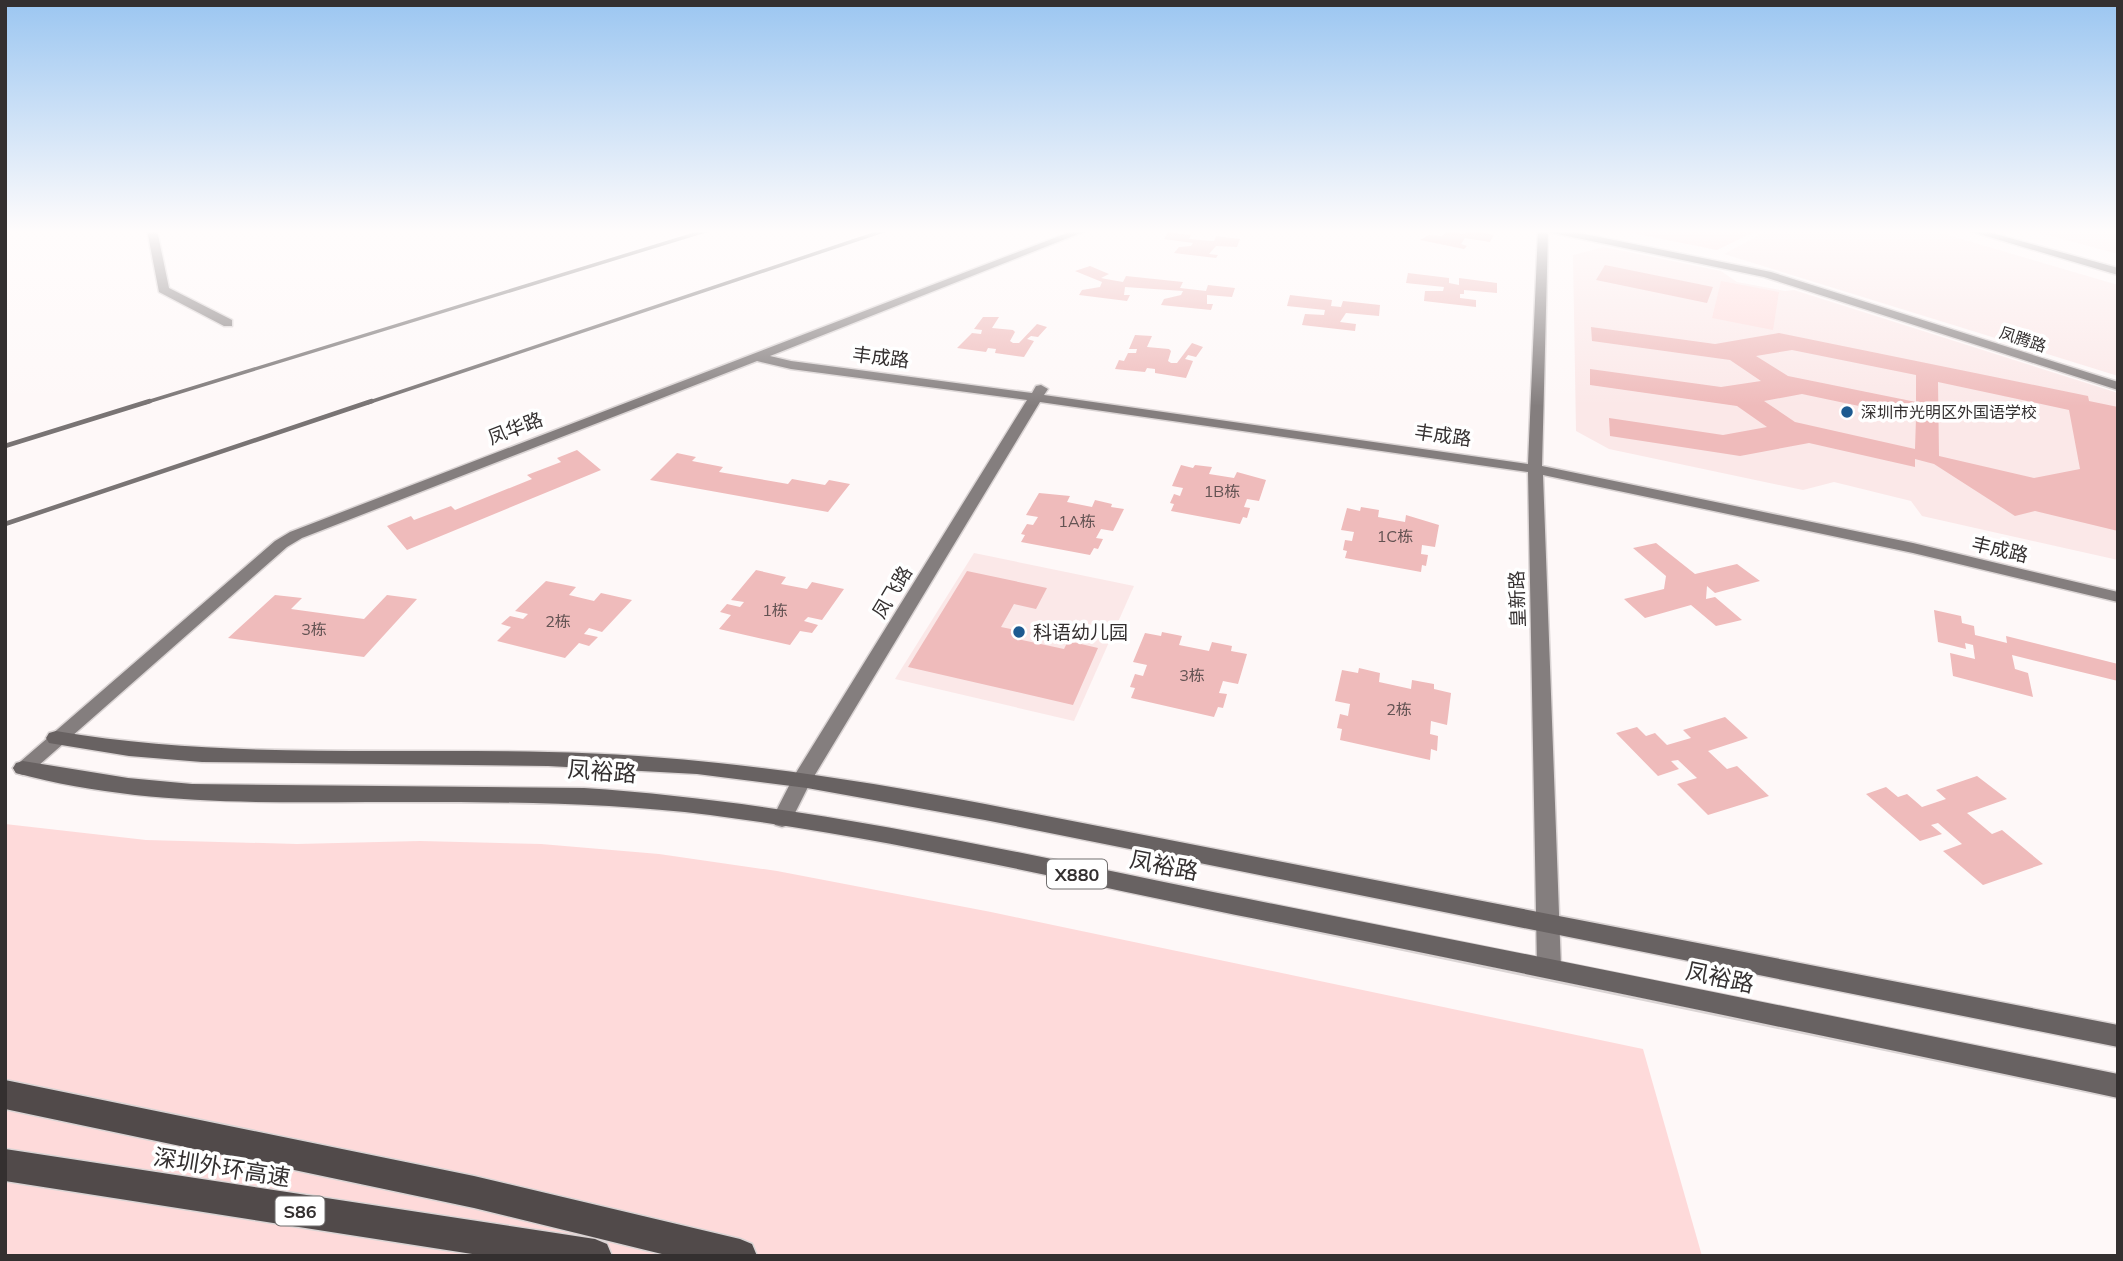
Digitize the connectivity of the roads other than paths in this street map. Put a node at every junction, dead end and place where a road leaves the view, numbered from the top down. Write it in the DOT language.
graph roads {
  1 [pos="163,289"];
  2 [pos="928,289"];
  3 [pos="1541,289"];
  4 [pos="1813,289"];
  5 [pos="228,323"];
  6 [pos="770,350"];
  7 [pos="754,356"];
  8 [pos="2118,386"];
  9 [pos="1039,393"];
  10 [pos="1535,463"];
  11 [pos="2118,585"];
  12 [pos="2118,597"];
  13 [pos="56,738"];
  14 [pos="23,768"];
  15 [pos="802,781"];
  16 [pos="782,818"];
  17 [pos="1548,923"];
  18 [pos="1549,968"];
  19 [pos="2118,1036"];
  20 [pos="2118,1086"];
  21 [pos="5,1094"];
  22 [pos="5,1165"];
  23 [pos="595,1256"];
  24 [pos="740,1256"];
  1 -- 5 [label="street"];
  2 -- 6 [label="street, 凤华路"];
  3 -- 10 [label="street, 皇新路"];
  4 -- 8 [label="street, 凤腾路"];
  6 -- 7 [label="street, 凤华路"];
  6 -- 9 [label="street, 丰成路"];
  7 -- 9 [label="street, 丰成路"];
  7 -- 13 [label="street, 凤华路"];
  9 -- 10 [label="street, 丰成路"];
  9 -- 15 [label="street, 凤飞路"];
  10 -- 11 [label="street, 丰成路"];
  10 -- 12 [label="street, 丰成路"];
  10 -- 17 [label="street, 皇新路"];
  13 -- 14 [label="street, 凤华路"];
  13 -- 15 [label="main road, 凤裕路 / X880"];
  14 -- 16 [label="main road, 凤裕路 / X880"];
  15 -- 16 [label="street, 凤飞路"];
  15 -- 17 [label="main road, 凤裕路 / X880"];
  16 -- 18 [label="main road, 凤裕路 / X880"];
  17 -- 18 [label="street, 皇新路"];
  17 -- 19 [label="main road, 凤裕路 / X880"];
  18 -- 20 [label="main road, 凤裕路 / X880"];
  21 -- 24 [label="highway"];
  22 -- 23 [label="highway, 深圳外环高速 / S86"];
}
